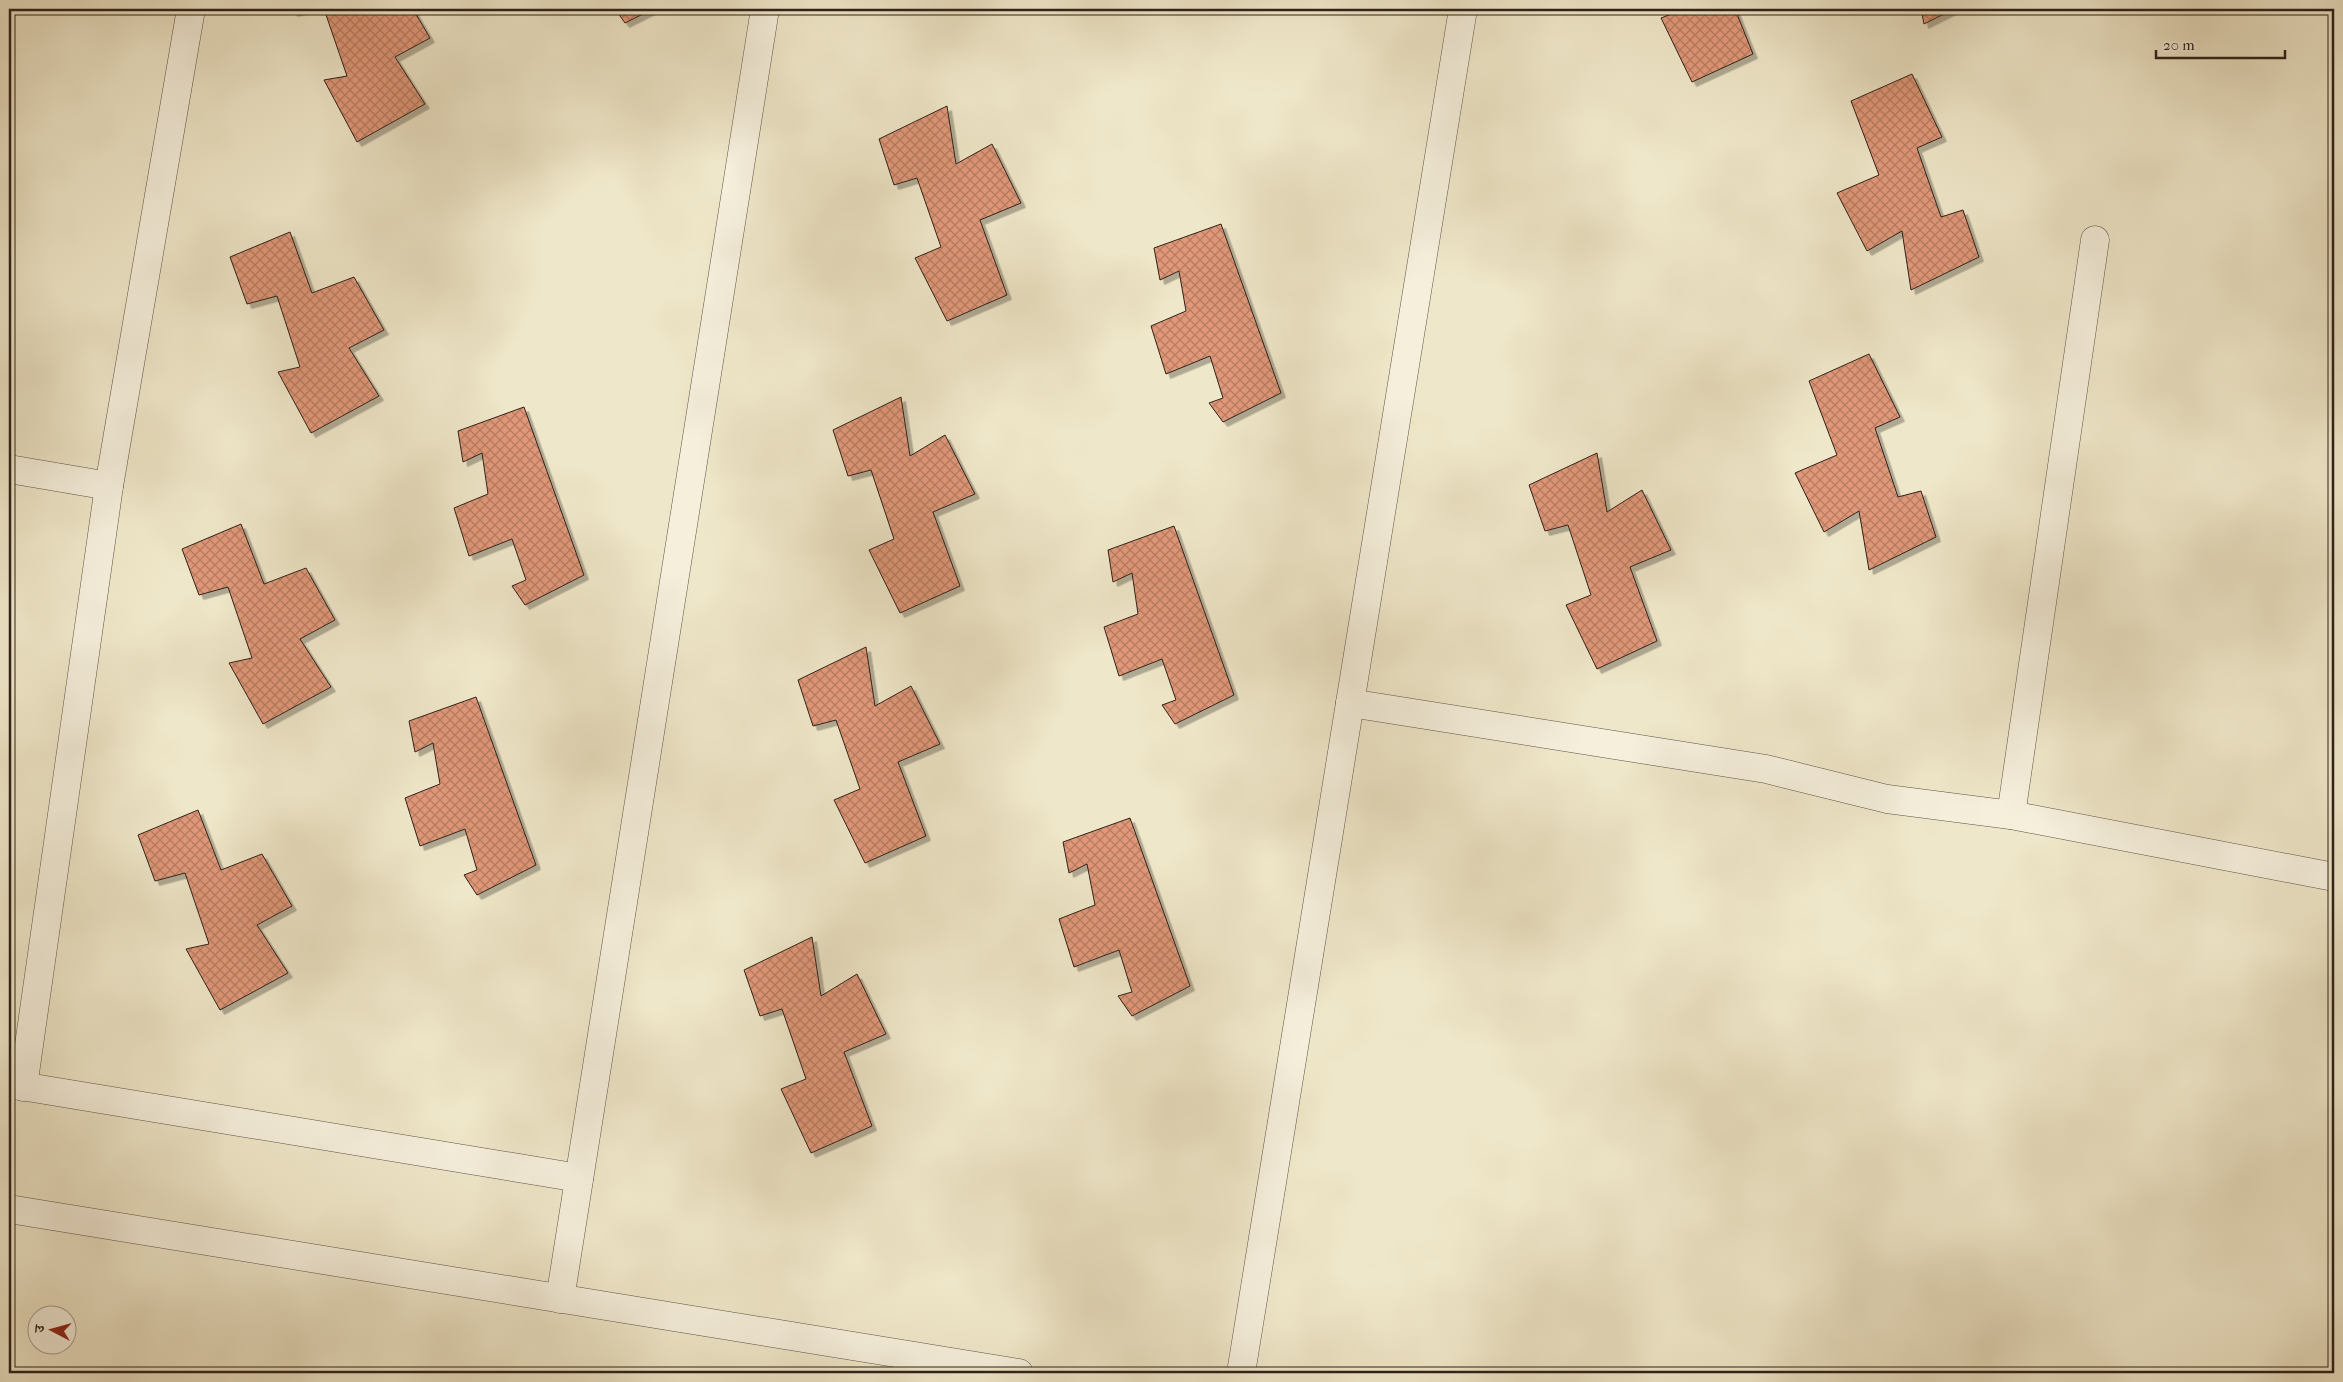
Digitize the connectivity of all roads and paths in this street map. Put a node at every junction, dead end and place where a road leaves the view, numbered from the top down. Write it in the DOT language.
graph roads {
  1 [pos="191,9"];
  2 [pos="765,9"];
  3 [pos="1463,9"];
  4 [pos="2095,240"];
  5 [pos="9,469"];
  6 [pos="109,486"];
  7 [pos="1350,703"];
  8 [pos="2011,815"];
  9 [pos="2334,877"];
  10 [pos="16,1086"];
  11 [pos="579,1178"];
  12 [pos="9,1209"];
  13 [pos="560,1299"];
  14 [pos="1019,1373"];
  15 [pos="1241,1373"];
  1 -- 6 [label="street"];
  2 -- 11 [label="street"];
  3 -- 7 [label="street"];
  4 -- 8 [label="street"];
  5 -- 6 [label="street"];
  6 -- 10 [label="street"];
  7 -- 8 [label="street"];
  7 -- 15 [label="street"];
  8 -- 9 [label="street"];
  10 -- 11 [label="street"];
  11 -- 13 [label="street"];
  12 -- 13 [label="street"];
  13 -- 14 [label="street"];
}
